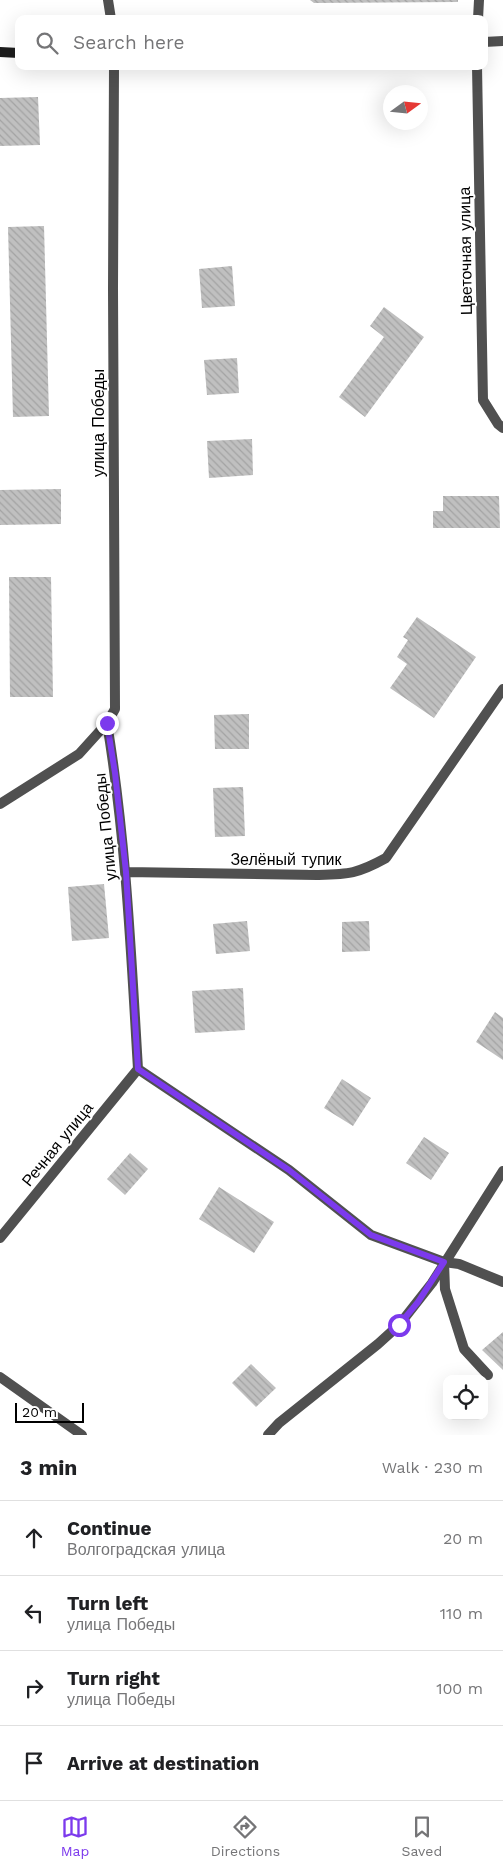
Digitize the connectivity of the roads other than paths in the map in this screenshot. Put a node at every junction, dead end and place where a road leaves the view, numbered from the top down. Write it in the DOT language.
graph roads {
  1 [pos="108,0"];
  2 [pos="480,0"];
  3 [pos="110,15"];
  4 [pos="478,15"];
  5 [pos="503,41"];
  6 [pos="488,42"];
  7 [pos="0,52"];
  8 [pos="15,53"];
  9 [pos="114,70"];
  10 [pos="477,70"];
  11 [pos="503,428"];
  12 [pos="503,689"];
  13 [pos="107,723"];
  14 [pos="0,804"];
  15 [pos="126,872"];
  16 [pos="138,1069"];
  17 [pos="503,1171"];
  18 [pos="0,1238"];
  19 [pos="444,1262"];
  20 [pos="503,1282"];
  21 [pos="488,1375"];
  22 [pos="0,1377"];
  23 [pos="82,1435"];
  24 [pos="268,1435"];
  1 -- 3 [label="street"];
  2 -- 4 [label="street"];
  5 -- 6 [label="street"];
  7 -- 8 [label="main road"];
  9 -- 13 [label="street, улица Победы"];
  10 -- 11 [label="street, Цветочная улица"];
  12 -- 15 [label="street, Зелёный тупик"];
  13 -- 14 [label="street"];
  13 -- 15 [label="street, улица Победы"];
  15 -- 16 [label="street, улица Победы"];
  16 -- 18 [label="street, Речная улица"];
  16 -- 19 [label="street"];
  17 -- 19 [label="street"];
  19 -- 20 [label="street"];
  19 -- 21 [label="street"];
  19 -- 24 [label="street"];
  22 -- 23 [label="street"];
}
